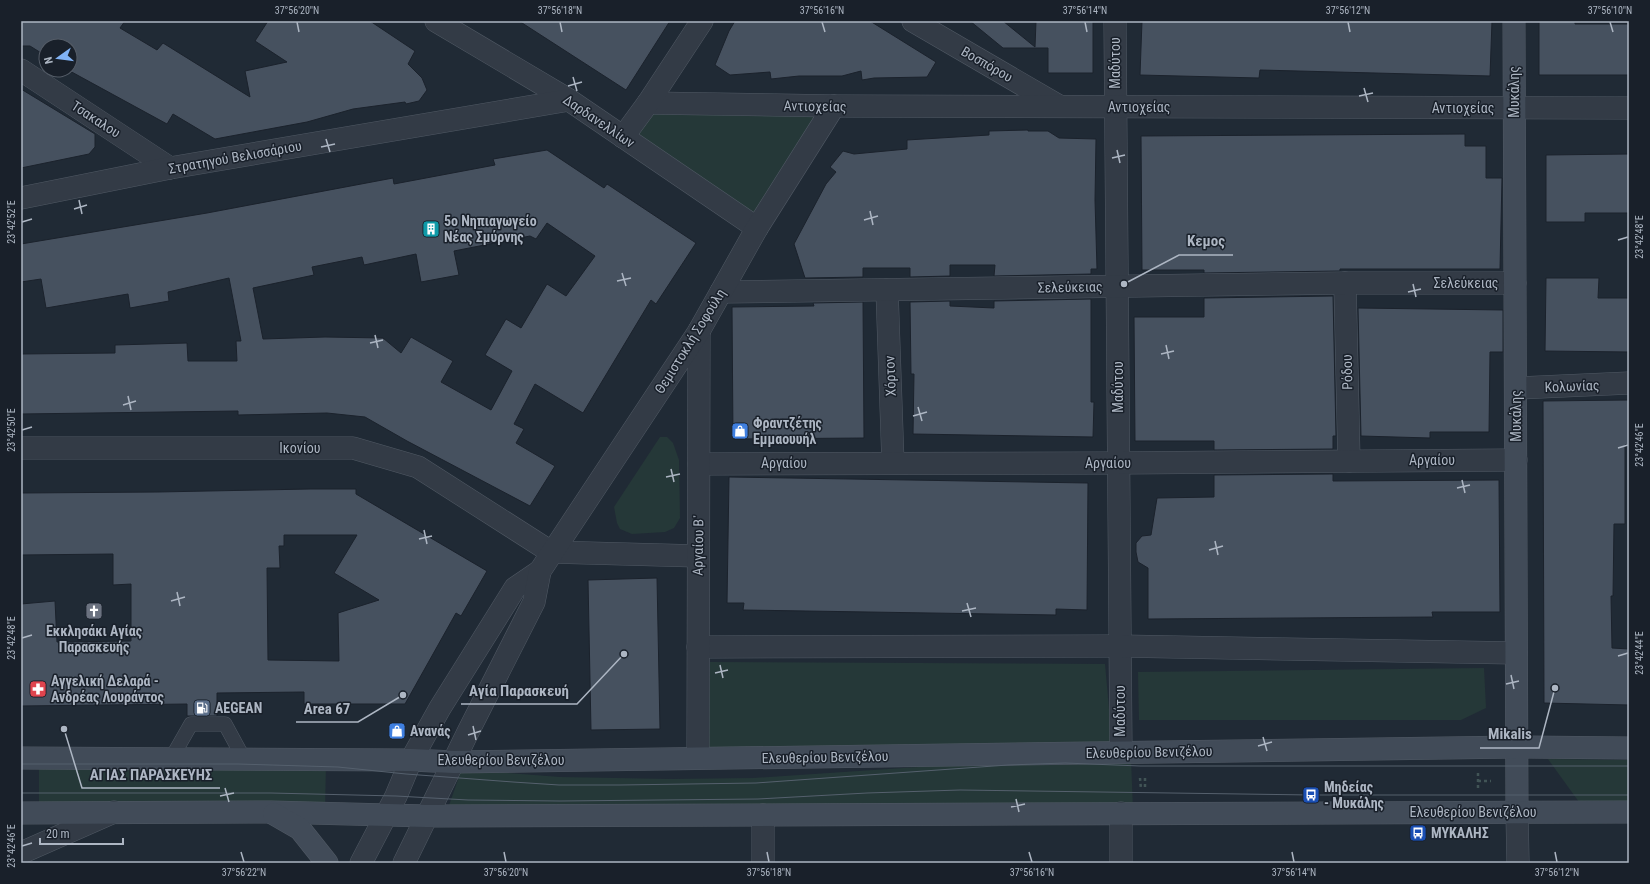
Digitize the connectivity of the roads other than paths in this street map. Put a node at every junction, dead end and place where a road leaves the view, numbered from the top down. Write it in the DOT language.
graph roads {
  1 [pos="436,21"];
  2 [pos="702,21"];
  3 [pos="913,21"];
  4 [pos="1115,21"];
  5 [pos="1514,21"];
  6 [pos="21,70"];
  7 [pos="569,100"];
  8 [pos="648,103"];
  9 [pos="834,106"];
  10 [pos="1060,107"];
  11 [pos="1116,107"];
  12 [pos="1515,108"];
  13 [pos="1629,108"];
  14 [pos="623,137"];
  15 [pos="170,168"];
  16 [pos="21,198"];
  17 [pos="757,228"];
  18 [pos="1346,283"];
  19 [pos="1515,283"];
  20 [pos="1117,287"];
  21 [pos="887,290"];
  22 [pos="721,292"];
  23 [pos="699,331"];
  24 [pos="1629,383"];
  25 [pos="1516,388"];
  26 [pos="21,448"];
  27 [pos="1516,460"];
  28 [pos="1349,461"];
  29 [pos="893,463"];
  30 [pos="1119,463"];
  31 [pos="699,464"];
  32 [pos="551,552"];
  33 [pos="698,556"];
  34 [pos="540,571"];
  35 [pos="1120,646"];
  36 [pos="698,647"];
  37 [pos="1516,653"];
  38 [pos="1516,746"];
  39 [pos="1629,748"];
  40 [pos="1130,752"];
  41 [pos="21,758"];
  42 [pos="698,758"];
  43 [pos="172,759"];
  44 [pos="244,759"];
  45 [pos="411,760"];
  46 [pos="454,762"];
  47 [pos="114,812"];
  48 [pos="271,812"];
  49 [pos="1517,812"];
  50 [pos="1629,812"];
  51 [pos="21,813"];
  52 [pos="1131,813"];
  53 [pos="763,815"];
  54 [pos="386,816"];
  55 [pos="427,816"];
  56 [pos="21,853"];
  57 [pos="327,863"];
  58 [pos="361,863"];
  59 [pos="404,863"];
  60 [pos="763,863"];
  61 [pos="1121,863"];
  62 [pos="1518,863"];
  1 -- 7 [label="street, Δαρδανελλίων"];
  2 -- 8 [label="street"];
  3 -- 10 [label="street, Βοσπόρου"];
  4 -- 11 [label="street, Μαδύτου"];
  5 -- 12 [label="main road, Μυκάλης"];
  6 -- 15 [label="street, Τσακαλου"];
  7 -- 14 [label="street, Δαρδανελλίων"];
  7 -- 15 [label="street, Στρατηγού Βελισσάριου"];
  8 -- 9 [label="street, Αντιοχείας"];
  8 -- 14 [label="street"];
  9 -- 10 [label="street, Αντιοχείας"];
  9 -- 17 [label="street, Θεμιστοκλή Σοφούλη"];
  10 -- 11 [label="street, Αντιοχείας"];
  11 -- 12 [label="street, Αντιοχείας"];
  11 -- 20 [label="street, Μαδύτου"];
  12 -- 13 [label="street, Αντιοχείας"];
  12 -- 19 [label="main road, Μυκάλης"];
  14 -- 17 [label="street, Δαρδανελλίων"];
  15 -- 16 [label="street, Στρατηγού Βελισσάριου"];
  17 -- 22 [label="street, Θεμιστοκλή Σοφούλη"];
  18 -- 19 [label="street, Σελεύκειας"];
  18 -- 20 [label="street, Σελεύκειας"];
  18 -- 28 [label="street, Ρόδου"];
  19 -- 25 [label="main road, Μυκάλης"];
  20 -- 21 [label="street, Σελεύκειας"];
  20 -- 30 [label="street, Μαδύτου"];
  21 -- 22 [label="street, Σελεύκειας"];
  21 -- 29 [label="street, Χόρτον"];
  22 -- 23 [label="street, Θεμιστοκλή Σοφούλη"];
  23 -- 31 [label="street, Αργαίου Β᾽"];
  23 -- 32 [label="street, Θεμιστοκλή Σοφούλη"];
  24 -- 25 [label="street, Κολωνίας"];
  25 -- 27 [label="main road, Μυκάλης"];
  26 -- 32 [label="street, Ικονίου"];
  27 -- 28 [label="street, Αργαίου"];
  27 -- 37 [label="main road, Μυκάλης"];
  28 -- 30 [label="street, Αργαίου"];
  29 -- 30 [label="street, Αργαίου"];
  29 -- 31 [label="street, Αργαίου"];
  30 -- 35 [label="street, Μαδύτου"];
  31 -- 33 [label="street, Αργαίου Β᾽"];
  32 -- 33 [label="street"];
  32 -- 34 [label="street, Θεμιστοκλή Σοφούλη"];
  33 -- 36 [label="street, Αργαίου Β᾽"];
  34 -- 45 [label="street, Θεμιστοκλή Σοφούλη"];
  34 -- 46 [label="street, Θεμιστοκλή Σοφούλη"];
  35 -- 36 [label="street"];
  35 -- 37 [label="street"];
  35 -- 40 [label="street, Μαδύτου"];
  36 -- 42 [label="street, Αργαίου Β᾽"];
  37 -- 38 [label="main road, Μυκάλης"];
  38 -- 39 [label="main road, Ελευθερίου Βενιζέλου"];
  38 -- 40 [label="main road, Ελευθερίου Βενιζέλου"];
  38 -- 49 [label="main road, Μυκάλης"];
  40 -- 42 [label="main road, Ελευθερίου Βενιζέλου"];
  41 -- 43 [label="main road, Ελευθερίου Βενιζέλου"];
  42 -- 46 [label="main road, Ελευθερίου Βενιζέλου"];
  43 -- 44 [label="main road, Ελευθερίου Βενιζέλου"];
  43 -- 44 [label="lane"];
  44 -- 45 [label="main road, Ελευθερίου Βενιζέλου"];
  45 -- 46 [label="main road, Ελευθερίου Βενιζέλου"];
  45 -- 54 [label="street, Θεμιστοκλή Σοφούλη"];
  46 -- 55 [label="street, Θεμιστοκλή Σοφούλη"];
  47 -- 48 [label="main road, Ελευθερίου Βενιζέλου"];
  47 -- 51 [label="main road, Ελευθερίου Βενιζέλου"];
  47 -- 56 [label="street"];
  48 -- 54 [label="main road, Ελευθερίου Βενιζέλου"];
  48 -- 57 [label="main road"];
  49 -- 50 [label="main road, Ελευθερίου Βενιζέλου"];
  49 -- 52 [label="main road, Ελευθερίου Βενιζέλου"];
  49 -- 62 [label="street"];
  52 -- 53 [label="main road, Ελευθερίου Βενιζέλου"];
  52 -- 61 [label="street"];
  53 -- 55 [label="main road, Ελευθερίου Βενιζέλου"];
  53 -- 60 [label="street"];
  54 -- 55 [label="main road, Ελευθερίου Βενιζέλου"];
  54 -- 58 [label="street, Θεμιστοκλή Σοφούλη"];
  55 -- 59 [label="street, Θεμιστοκλή Σοφούλη"];
}
